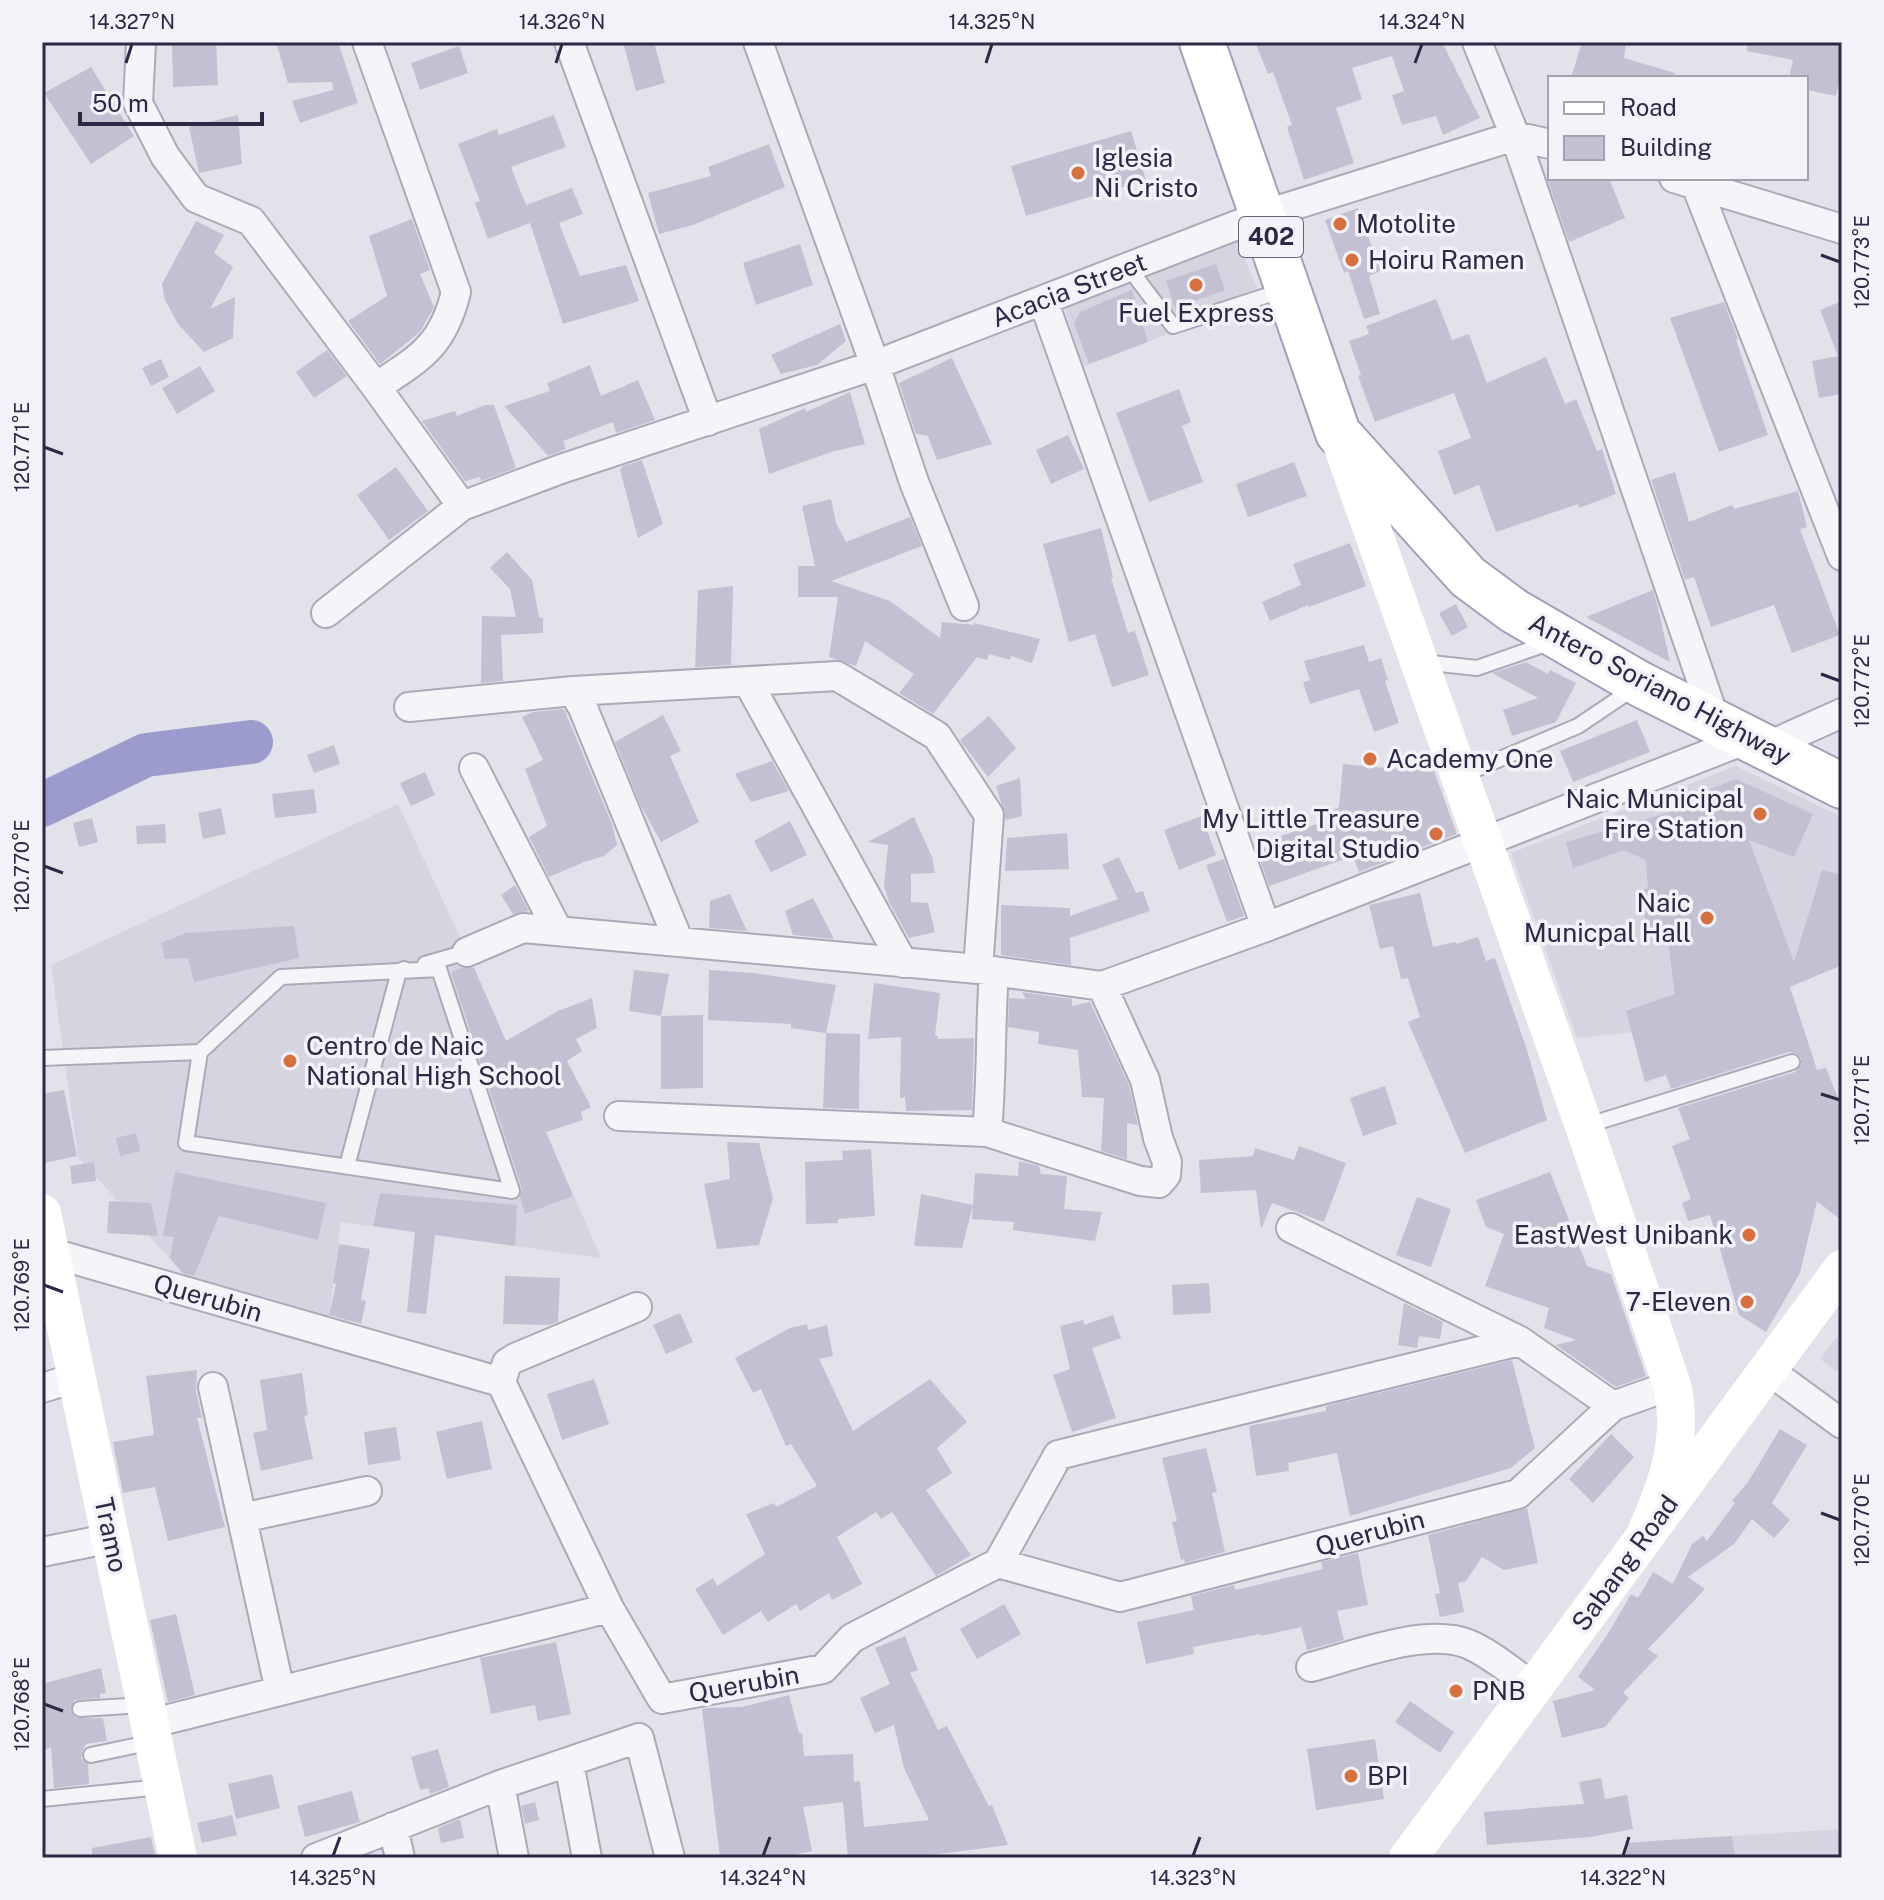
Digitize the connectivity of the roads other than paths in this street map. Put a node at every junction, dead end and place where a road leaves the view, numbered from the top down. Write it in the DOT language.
graph roads {
  1 [pos="141,42"];
  2 [pos="367,42"];
  3 [pos="569,42"];
  4 [pos="758,42"];
  5 [pos="1202,42"];
  6 [pos="1477,42"];
  7 [pos="1515,136"];
  8 [pos="1548,144"];
  9 [pos="1685,182"];
  10 [pos="1263,215"];
  11 [pos="1842,229"];
  12 [pos="1132,265"];
  13 [pos="1288,289"];
  14 [pos="1043,300"];
  15 [pos="875,365"];
  16 [pos="376,387"];
  17 [pos="708,421"];
  18 [pos="1338,433"];
  19 [pos="462,506"];
  20 [pos="1842,556"];
  21 [pos="964,606"];
  22 [pos="326,613"];
  23 [pos="1560,639"];
  24 [pos="1418,661"];
  25 [pos="748,682"];
  26 [pos="1640,684"];
  27 [pos="573,691"];
  28 [pos="409,707"];
  29 [pos="1842,713"];
  30 [pos="1744,735"];
  31 [pos="474,768"];
  32 [pos="1459,777"];
  33 [pos="1842,786"];
  34 [pos="1483,843"];
  35 [pos="1266,927"];
  36 [pos="558,931"];
  37 [pos="679,942"];
  38 [pos="467,952"];
  39 [pos="903,963"];
  40 [pos="986,970"];
  41 [pos="399,971"];
  42 [pos="1102,986"];
  43 [pos="200,1052"];
  44 [pos="42,1058"];
  45 [pos="1792,1062"];
  46 [pos="619,1116"];
  47 [pos="1584,1126"];
  48 [pos="987,1132"];
  49 [pos="347,1166"];
  50 [pos="1291,1228"];
  51 [pos="46,1232"];
  52 [pos="1842,1269"];
  53 [pos="637,1307"];
  54 [pos="1520,1341"];
  55 [pos="1767,1369"];
  56 [pos="78,1377"];
  57 [pos="501,1382"];
  58 [pos="1672,1385"];
  59 [pos="213,1387"];
  60 [pos="42,1388"];
  61 [pos="1613,1406"];
  62 [pos="1842,1424"];
  63 [pos="367,1491"];
  64 [pos="242,1518"];
  65 [pos="1647,1530"];
  66 [pos="112,1538"];
  67 [pos="42,1552"];
  68 [pos="998,1563"];
  69 [pos="609,1608"];
  70 [pos="1311,1667"];
  71 [pos="1535,1688"];
  72 [pos="280,1691"];
  73 [pos="662,1699"];
  74 [pos="80,1709"];
  75 [pos="149,1724"];
  76 [pos="639,1738"];
  77 [pos="91,1755"];
  78 [pos="569,1763"];
  79 [pos="500,1785"];
  80 [pos="163,1787"];
  81 [pos="42,1799"];
  82 [pos="393,1827"];
  83 [pos="178,1858"];
  84 [pos="316,1858"];
  85 [pos="400,1858"];
  86 [pos="514,1858"];
  87 [pos="587,1858"];
  88 [pos="670,1858"];
  89 [pos="1408,1858"];
  1 -- 16 [label="street"];
  2 -- 16 [label="street"];
  3 -- 17 [label="street"];
  4 -- 15 [label="street"];
  5 -- 10 [label="main road, Antero Soriano Highway / 402"];
  6 -- 7 [label="street"];
  7 -- 8 [label="street"];
  7 -- 10 [label="street, Acacia Street"];
  7 -- 30 [label="street"];
  9 -- 11 [label="street"];
  9 -- 20 [label="street"];
  10 -- 12 [label="street, Acacia Street"];
  10 -- 13 [label="main road, Antero Soriano Highway / 402"];
  12 -- 13 [label="lane"];
  12 -- 14 [label="street, Acacia Street"];
  13 -- 18 [label="main road, Antero Soriano Highway / 402"];
  14 -- 15 [label="street, Acacia Street"];
  14 -- 35 [label="street"];
  15 -- 17 [label="street, Acacia Street"];
  15 -- 21 [label="street"];
  16 -- 19 [label="street"];
  17 -- 19 [label="street, Acacia Street"];
  18 -- 23 [label="main road, Antero Soriano Highway"];
  18 -- 24 [label="main road, 402"];
  19 -- 22 [label="street, Acacia Street"];
  23 -- 24 [label="lane"];
  23 -- 26 [label="main road, Antero Soriano Highway"];
  24 -- 32 [label="main road, 402"];
  25 -- 27 [label="street"];
  25 -- 39 [label="street"];
  25 -- 40 [label="street"];
  26 -- 30 [label="main road, Antero Soriano Highway"];
  26 -- 32 [label="lane"];
  27 -- 28 [label="street"];
  27 -- 37 [label="street"];
  29 -- 30 [label="street"];
  30 -- 33 [label="main road, Antero Soriano Highway"];
  30 -- 34 [label="street"];
  31 -- 36 [label="street"];
  32 -- 34 [label="main road, 402"];
  34 -- 35 [label="street"];
  34 -- 47 [label="main road, 402"];
  35 -- 42 [label="street"];
  36 -- 37 [label="street"];
  36 -- 38 [label="street"];
  37 -- 39 [label="street"];
  38 -- 41 [label="lane"];
  39 -- 40 [label="street"];
  40 -- 42 [label="street"];
  40 -- 48 [label="street"];
  41 -- 43 [label="lane"];
  41 -- 49 [label="lane"];
  41 -- 49 [label="lane"];
  42 -- 48 [label="street"];
  43 -- 44 [label="lane"];
  43 -- 49 [label="lane"];
  45 -- 47 [label="lane"];
  46 -- 48 [label="street"];
  47 -- 58 [label="main road, 402"];
  50 -- 54 [label="street"];
  51 -- 56 [label="main road, Tramo"];
  51 -- 57 [label="street, Querubin"];
  52 -- 55 [label="main road, Sabang Road"];
  53 -- 57 [label="street"];
  54 -- 61 [label="street"];
  54 -- 68 [label="street"];
  55 -- 62 [label="street"];
  55 -- 65 [label="main road, Sabang Road"];
  56 -- 60 [label="street"];
  56 -- 66 [label="main road, Tramo"];
  57 -- 69 [label="street, Querubin"];
  58 -- 61 [label="street"];
  58 -- 65 [label="main road, 402"];
  59 -- 64 [label="street"];
  61 -- 68 [label="street, Querubin"];
  63 -- 64 [label="street"];
  64 -- 72 [label="street"];
  65 -- 71 [label="main road, Sabang Road / 402"];
  66 -- 67 [label="street"];
  66 -- 75 [label="main road, Tramo"];
  68 -- 73 [label="street, Querubin"];
  69 -- 72 [label="street"];
  69 -- 73 [label="street, Querubin"];
  70 -- 71 [label="street"];
  71 -- 89 [label="main road, Sabang Road / 402"];
  72 -- 75 [label="street"];
  73 -- 76 [label="street"];
  74 -- 75 [label="lane"];
  75 -- 77 [label="lane"];
  75 -- 80 [label="main road, Tramo"];
  76 -- 78 [label="street"];
  76 -- 88 [label="street"];
  78 -- 79 [label="street"];
  78 -- 87 [label="street"];
  79 -- 82 [label="street"];
  79 -- 86 [label="street"];
  80 -- 81 [label="lane"];
  80 -- 83 [label="main road, Tramo"];
  82 -- 84 [label="street"];
  82 -- 85 [label="street"];
}
